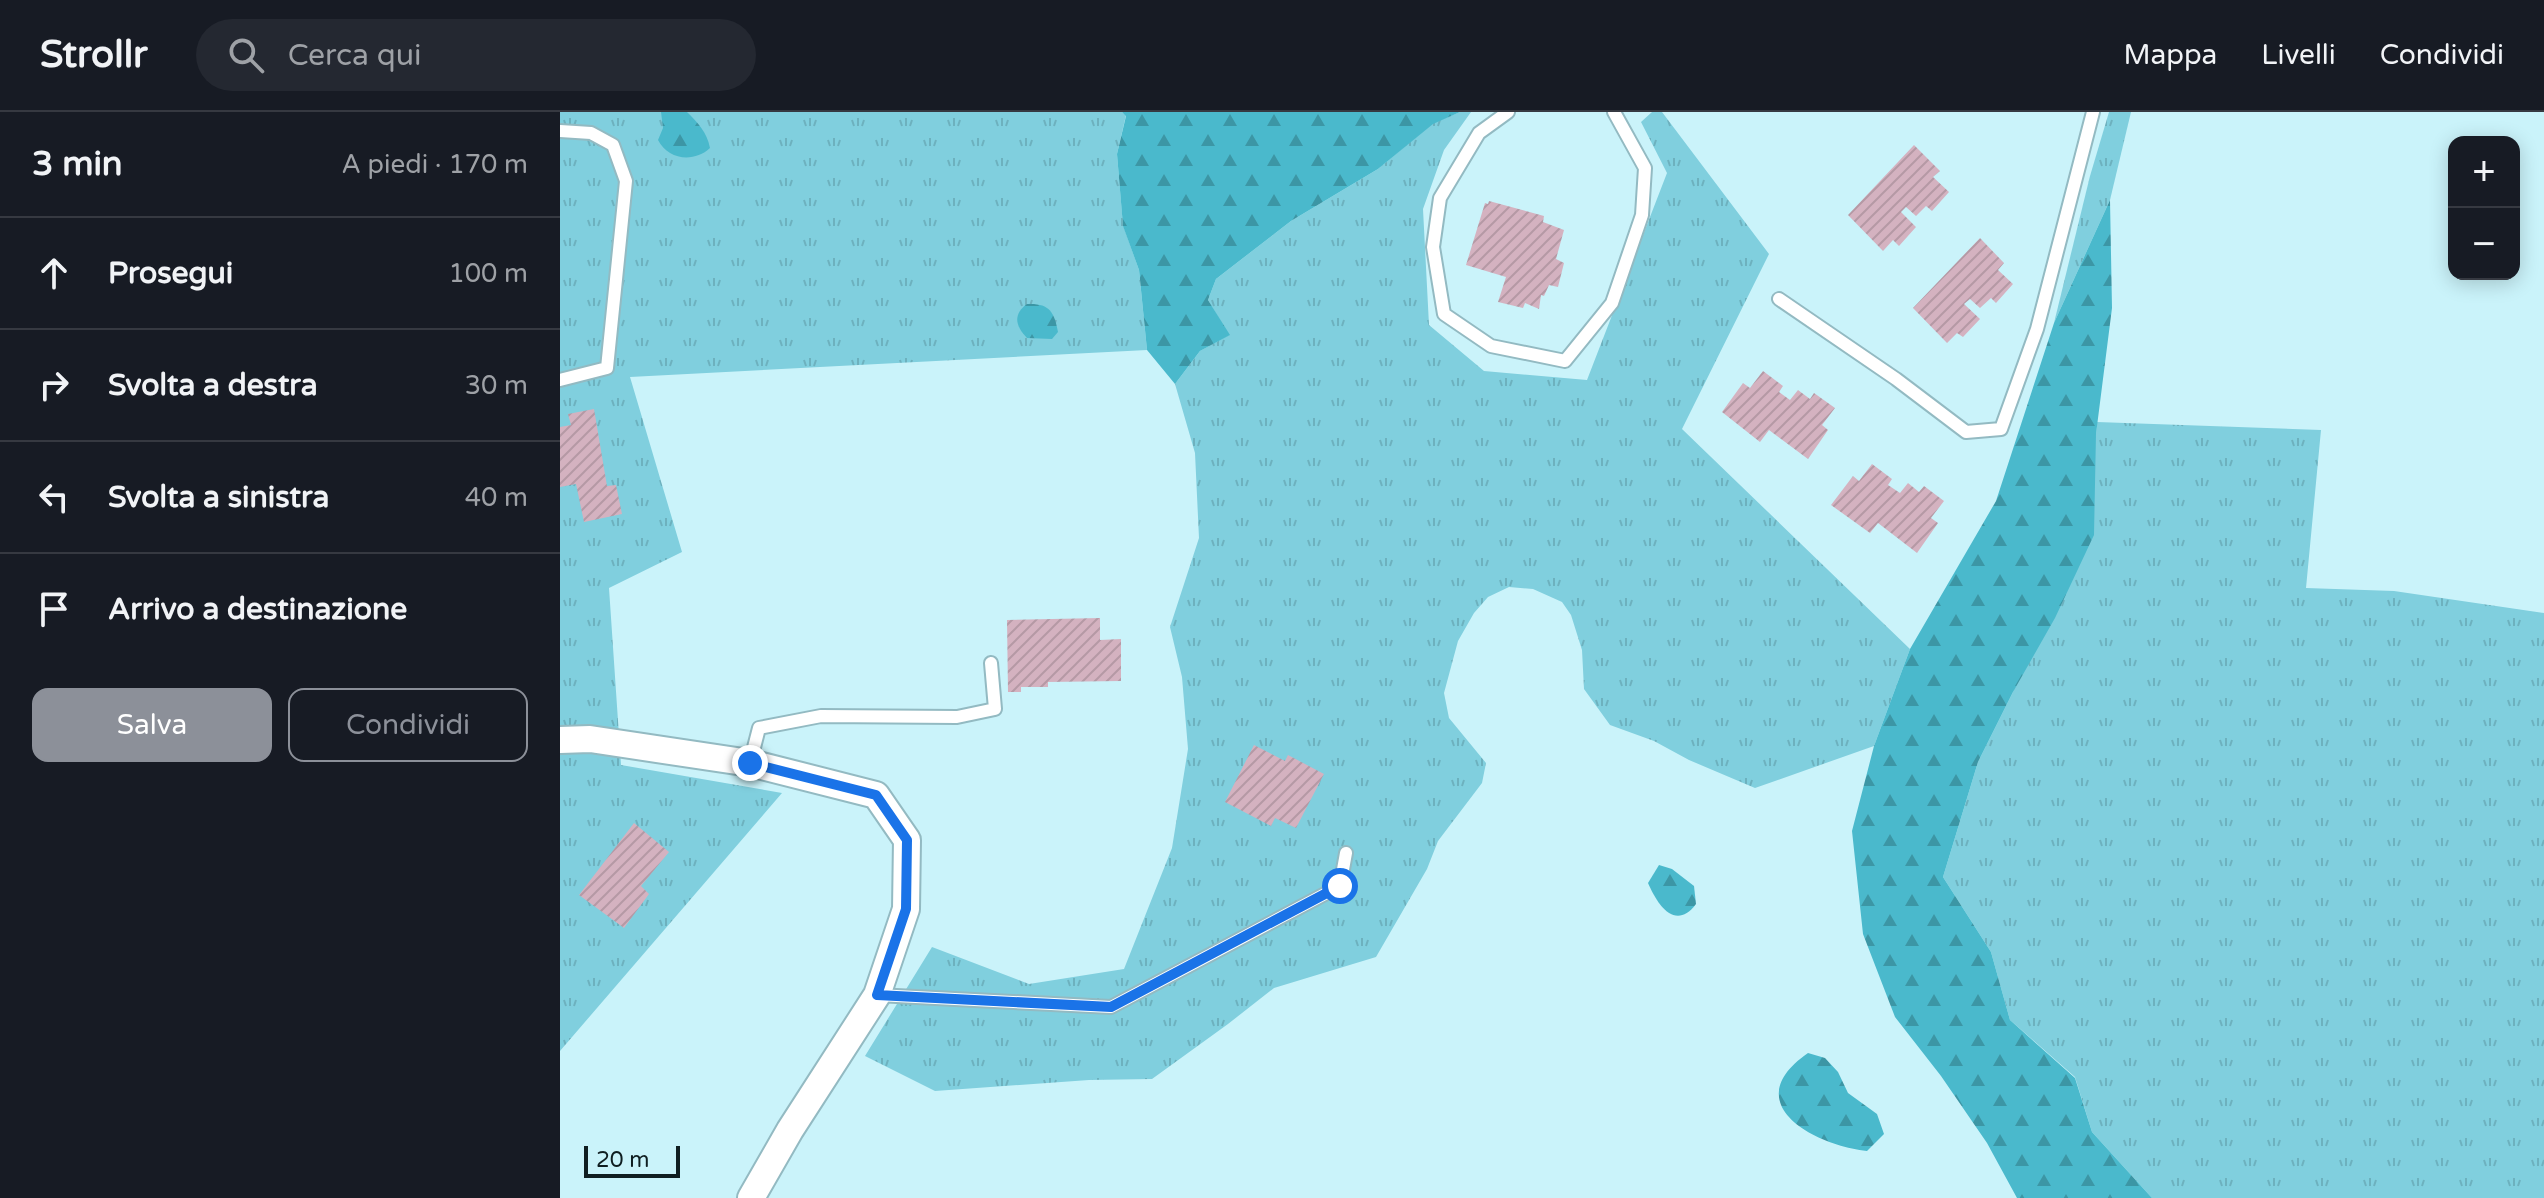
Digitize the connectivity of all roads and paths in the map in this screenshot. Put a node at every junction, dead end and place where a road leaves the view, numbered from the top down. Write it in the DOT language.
graph roads {
  1 [pos="1508,112"];
  2 [pos="1614,112"];
  3 [pos="2093,112"];
  4 [pos="560,131"];
  5 [pos="1779,299"];
  6 [pos="560,380"];
  7 [pos="991,663"];
  8 [pos="560,740"];
  9 [pos="750,763"];
  10 [pos="1346,853"];
  11 [pos="877,995"];
  12 [pos="751,1198"];
  1 -- 2 [label="lane"];
  3 -- 5 [label="lane"];
  4 -- 6 [label="lane"];
  7 -- 9 [label="lane"];
  8 -- 9 [label="street"];
  9 -- 11 [label="street"];
  10 -- 11 [label="lane"];
  11 -- 12 [label="street"];
}
